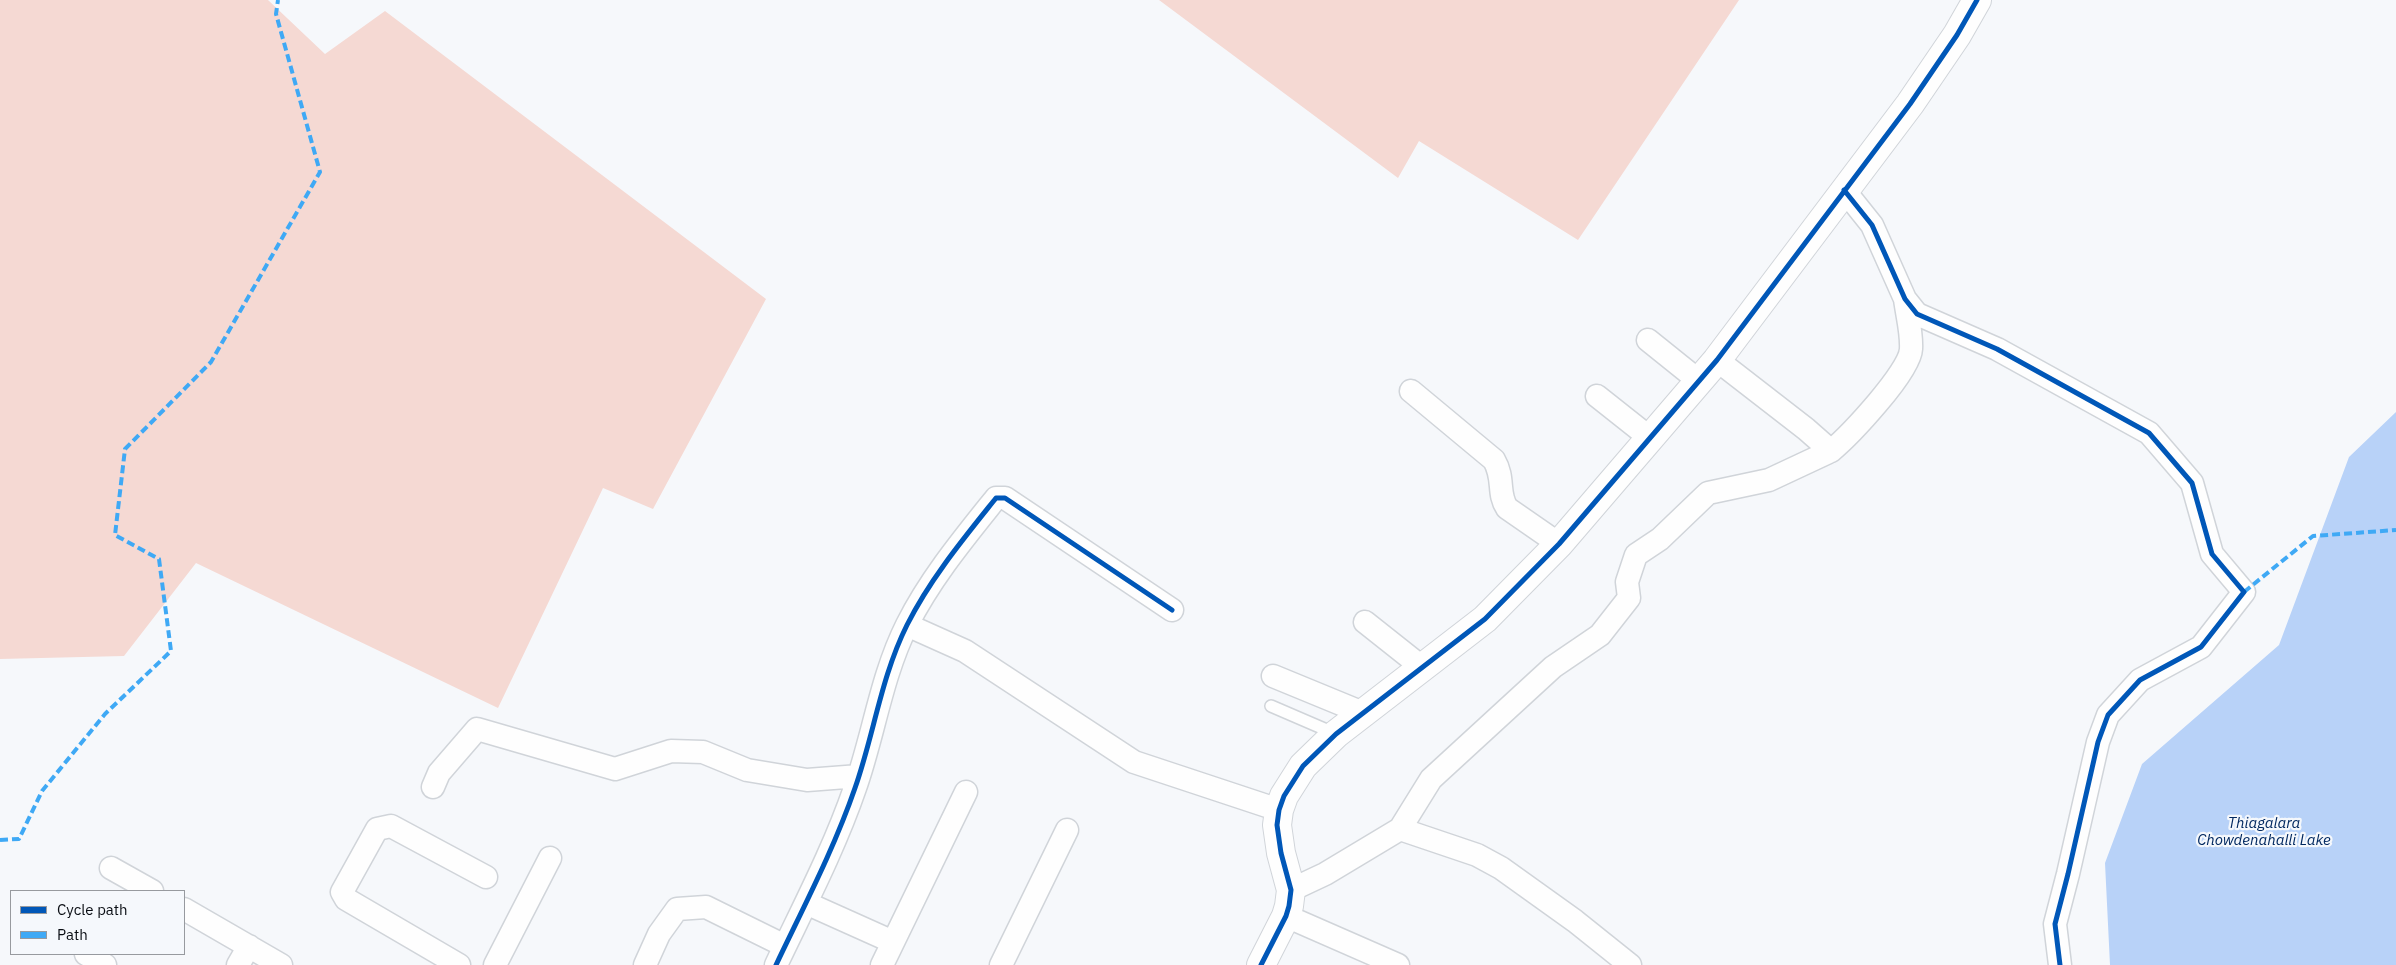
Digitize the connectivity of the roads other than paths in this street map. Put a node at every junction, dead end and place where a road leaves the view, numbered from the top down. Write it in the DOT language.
graph roads {
  1 [pos="1977,0"];
  2 [pos="1844,190"];
  3 [pos="1906,300"];
  4 [pos="1648,340"];
  5 [pos="1717,360"];
  6 [pos="1699,381"];
  7 [pos="1411,391"];
  8 [pos="1597,396"];
  9 [pos="1650,438"];
  10 [pos="1831,451"];
  11 [pos="1559,544"];
  12 [pos="1172,610"];
  13 [pos="1365,622"];
  14 [pos="907,625"];
  15 [pos="1423,668"];
  16 [pos="1273,676"];
  17 [pos="1271,706"];
  18 [pos="1363,713"];
  19 [pos="1336,734"];
  20 [pos="859,776"];
  21 [pos="433,787"];
  22 [pos="966,792"];
  23 [pos="1279,810"];
  24 [pos="1400,829"];
  25 [pos="1068,830"];
  26 [pos="550,858"];
  27 [pos="111,868"];
  28 [pos="486,877"];
  29 [pos="150,890"];
  30 [pos="806,903"];
  31 [pos="1289,903"];
  32 [pos="185,910"];
  33 [pos="893,942"];
  34 [pos="88,955"];
  35 [pos="781,955"];
  36 [pos="243,956"];
  37 [pos="1370,959"];
  38 [pos="1005,964"];
  39 [pos="105,965"];
  40 [pos="281,965"];
  41 [pos="459,965"];
  42 [pos="495,965"];
  43 [pos="645,965"];
  44 [pos="882,965"];
  45 [pos="1261,965"];
  46 [pos="1398,965"];
  47 [pos="1630,965"];
  48 [pos="2060,965"];
  1 -- 2 [label="street"];
  2 -- 3 [label="street"];
  2 -- 5 [label="street"];
  3 -- 10 [label="street"];
  3 -- 48 [label="street"];
  4 -- 6 [label="street"];
  5 -- 6 [label="street"];
  5 -- 10 [label="street"];
  6 -- 9 [label="street"];
  7 -- 11 [label="street"];
  8 -- 9 [label="street"];
  9 -- 11 [label="street"];
  10 -- 24 [label="street"];
  11 -- 15 [label="street"];
  12 -- 14 [label="street"];
  13 -- 15 [label="street"];
  14 -- 20 [label="street"];
  14 -- 23 [label="street"];
  15 -- 18 [label="street"];
  16 -- 18 [label="street"];
  17 -- 19 [label="lane"];
  18 -- 19 [label="street"];
  19 -- 23 [label="street"];
  20 -- 21 [label="street"];
  20 -- 30 [label="street"];
  22 -- 33 [label="street"];
  23 -- 31 [label="street"];
  24 -- 31 [label="street"];
  24 -- 47 [label="street"];
  25 -- 38 [label="street"];
  26 -- 42 [label="street"];
  27 -- 29 [label="street"];
  28 -- 41 [label="street"];
  30 -- 33 [label="street"];
  30 -- 35 [label="street"];
  31 -- 37 [label="street"];
  31 -- 45 [label="street"];
  32 -- 36 [label="street"];
  33 -- 44 [label="street"];
  34 -- 39 [label="street"];
  35 -- 43 [label="street"];
  36 -- 40 [label="street"];
  37 -- 46 [label="street"];
}
